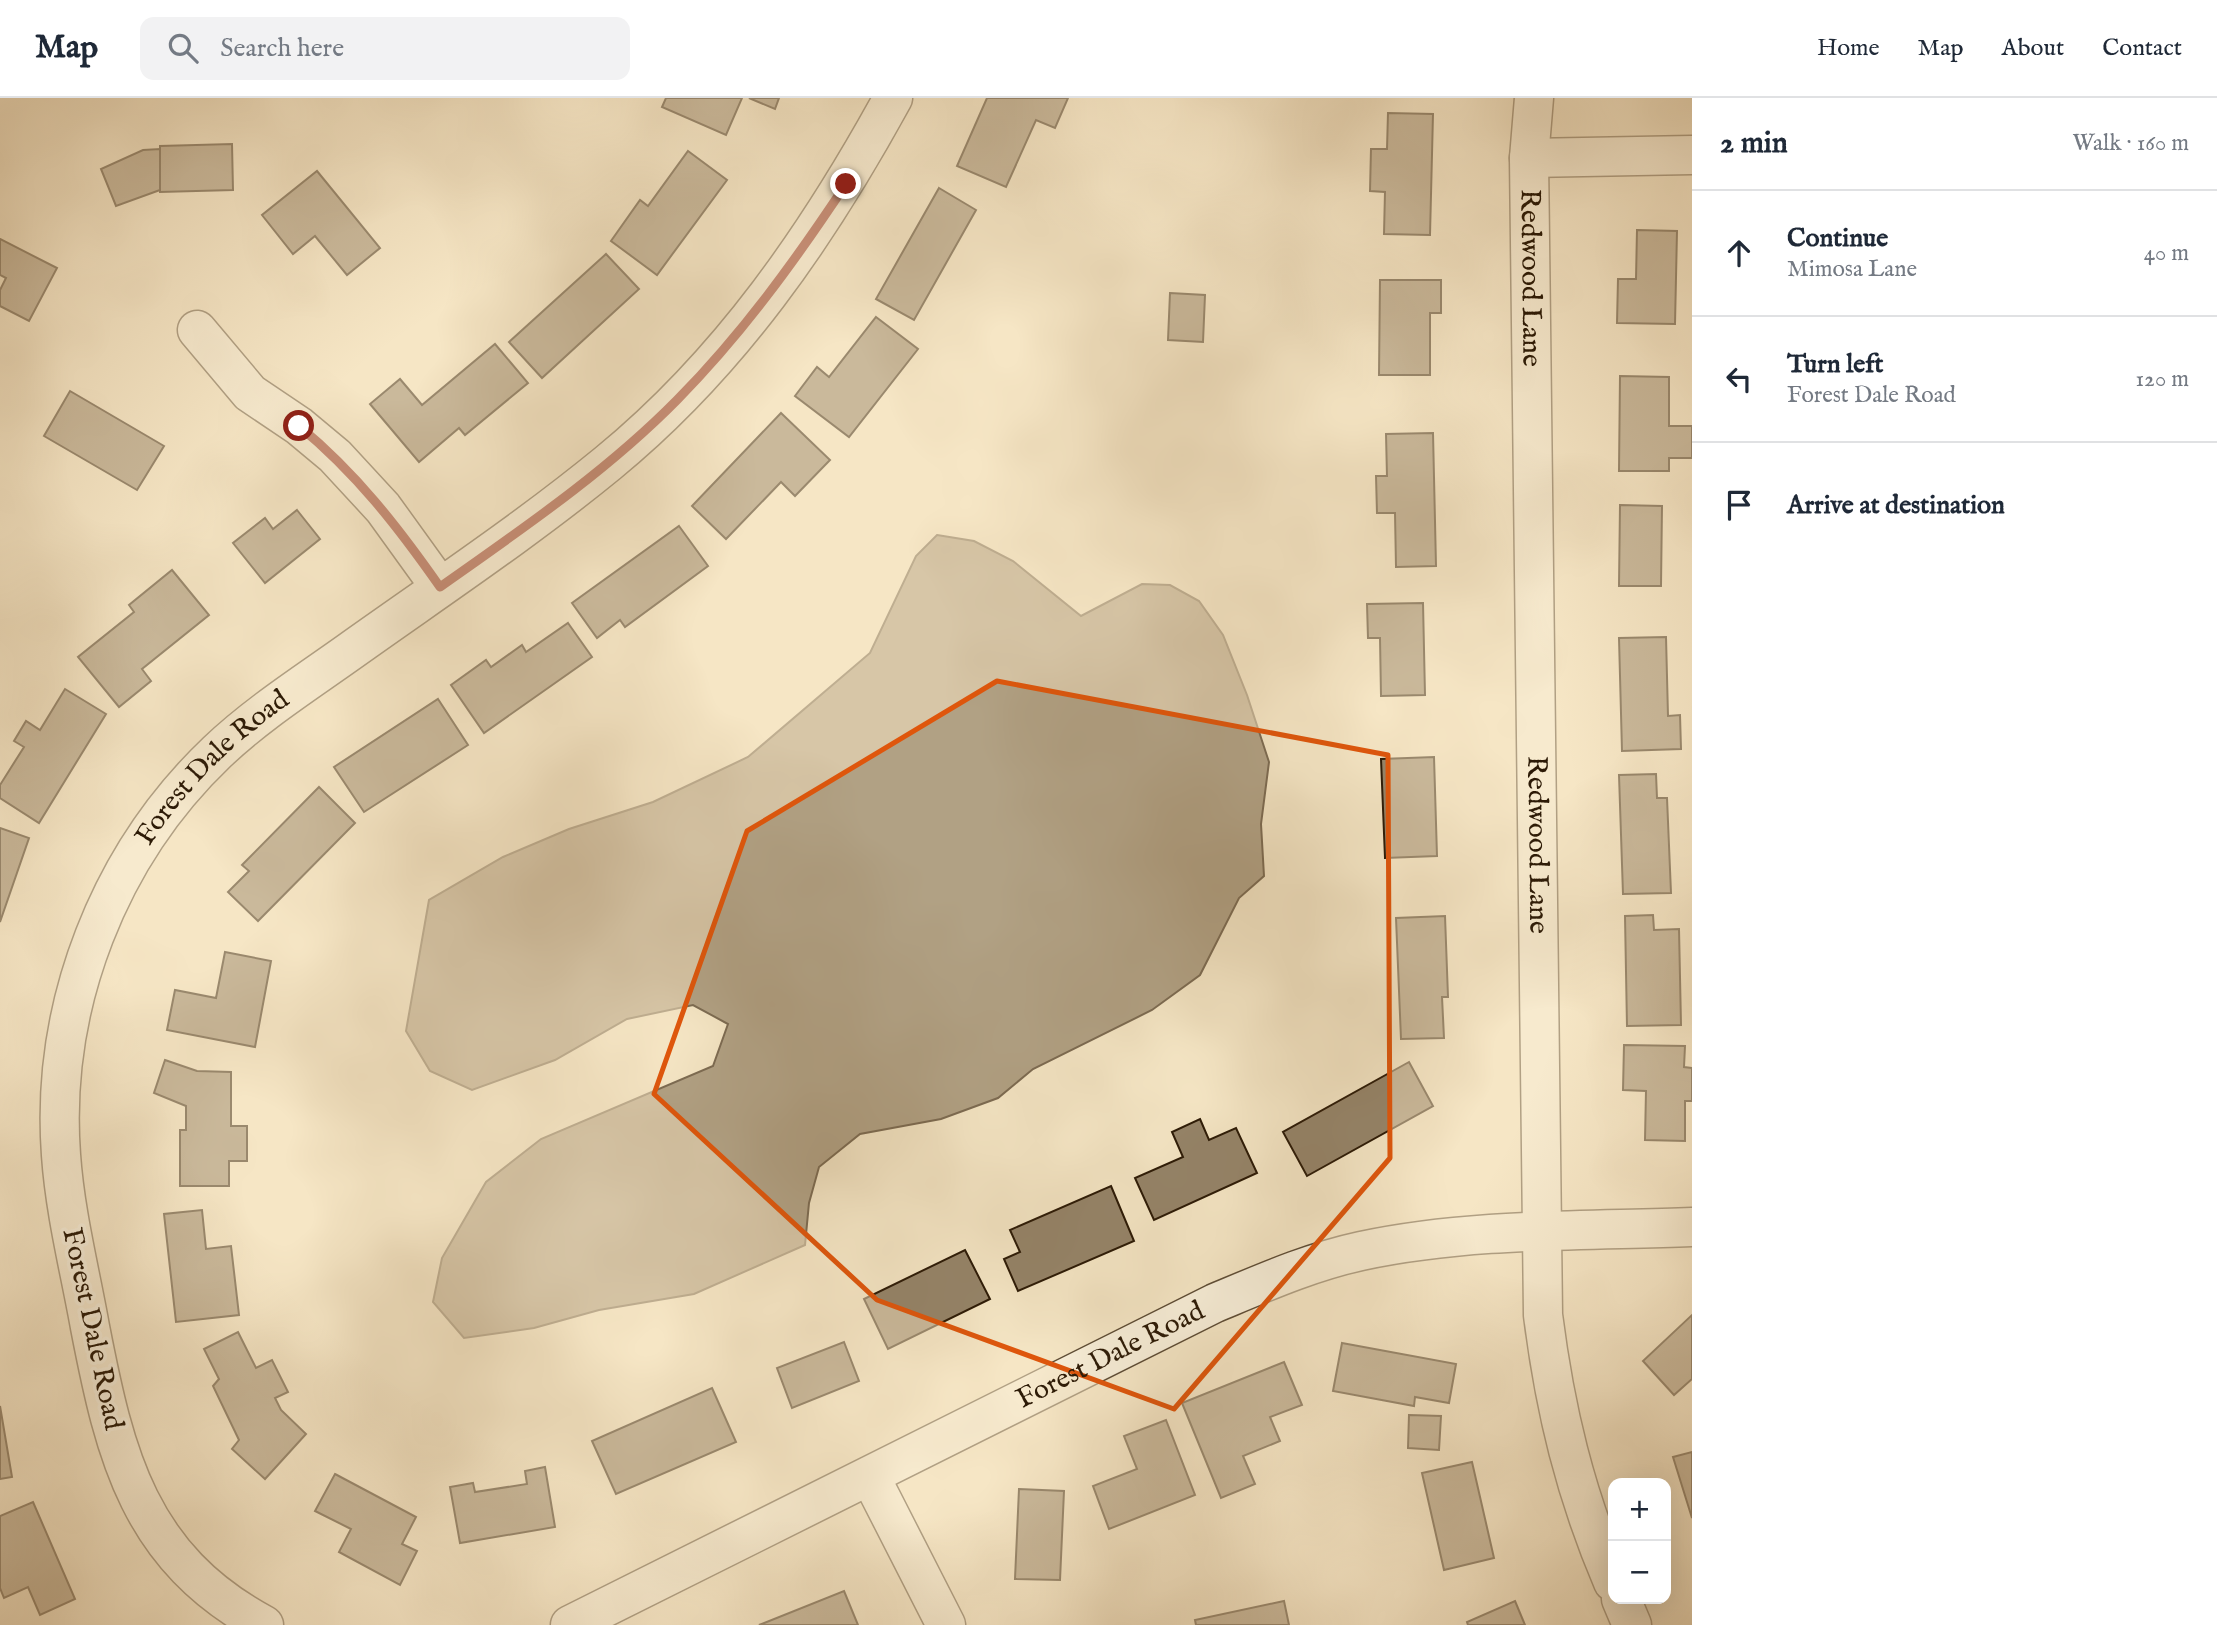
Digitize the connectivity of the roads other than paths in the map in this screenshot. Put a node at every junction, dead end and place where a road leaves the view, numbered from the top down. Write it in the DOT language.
graph roads {
  1 [pos="893,98"];
  2 [pos="1534,98"];
  3 [pos="1692,155"];
  4 [pos="1529,158"];
  5 [pos="197,330"];
  6 [pos="440,587"];
  7 [pos="1692,1227"];
  8 [pos="1542,1233"];
  9 [pos="870,1476"];
  10 [pos="1608,1569"];
  11 [pos="1623,1604"];
  12 [pos="264,1625"];
  13 [pos="570,1625"];
  14 [pos="946,1625"];
  15 [pos="1632,1625"];
  1 -- 6 [label="street, Forest Dale Road"];
  2 -- 4 [label="street, Redwood Lane"];
  3 -- 4 [label="street"];
  4 -- 8 [label="street, Redwood Lane"];
  5 -- 6 [label="street"];
  6 -- 12 [label="street, Forest Dale Road"];
  7 -- 8 [label="street, Forest Dale Road"];
  8 -- 9 [label="street, Forest Dale Road"];
  8 -- 10 [label="street, Redwood Lane"];
  9 -- 13 [label="street, Forest Dale Road"];
  9 -- 14 [label="street"];
  11 -- 15 [label="street"];
}
